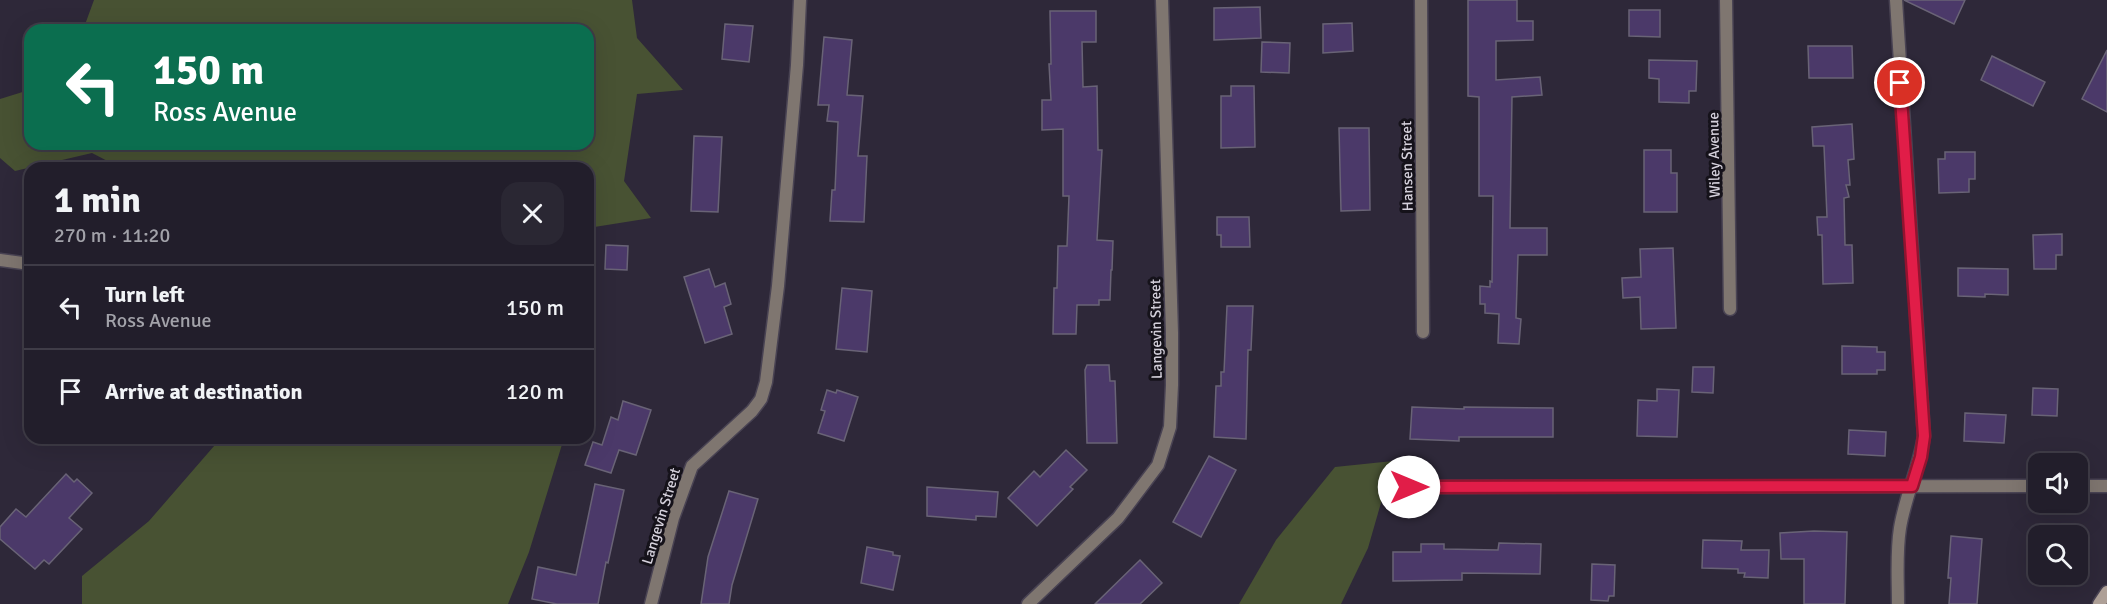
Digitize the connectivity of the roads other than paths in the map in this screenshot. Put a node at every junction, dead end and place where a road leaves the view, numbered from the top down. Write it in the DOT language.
graph roads {
  1 [pos="800,0"];
  2 [pos="1162,0"];
  3 [pos="1420,0"];
  4 [pos="1726,0"];
  5 [pos="1896,0"];
  6 [pos="0,260"];
  7 [pos="24,263"];
  8 [pos="1730,309"];
  9 [pos="1423,332"];
  10 [pos="1912,486"];
  11 [pos="2028,486"];
  12 [pos="2088,486"];
  13 [pos="2107,486"];
  14 [pos="1409,487"];
  15 [pos="2107,592"];
  16 [pos="651,604"];
  17 [pos="1028,604"];
  18 [pos="1898,604"];
  19 [pos="2099,604"];
  1 -- 16 [label="street, Langevin Street"];
  2 -- 17 [label="street, Langevin Street"];
  3 -- 9 [label="street, Hansen Street"];
  4 -- 8 [label="street, Wiley Avenue"];
  5 -- 10 [label="street"];
  6 -- 7 [label="street"];
  10 -- 11 [label="street"];
  10 -- 14 [label="street"];
  10 -- 18 [label="street"];
  12 -- 13 [label="street"];
  15 -- 19 [label="main road"];
}
